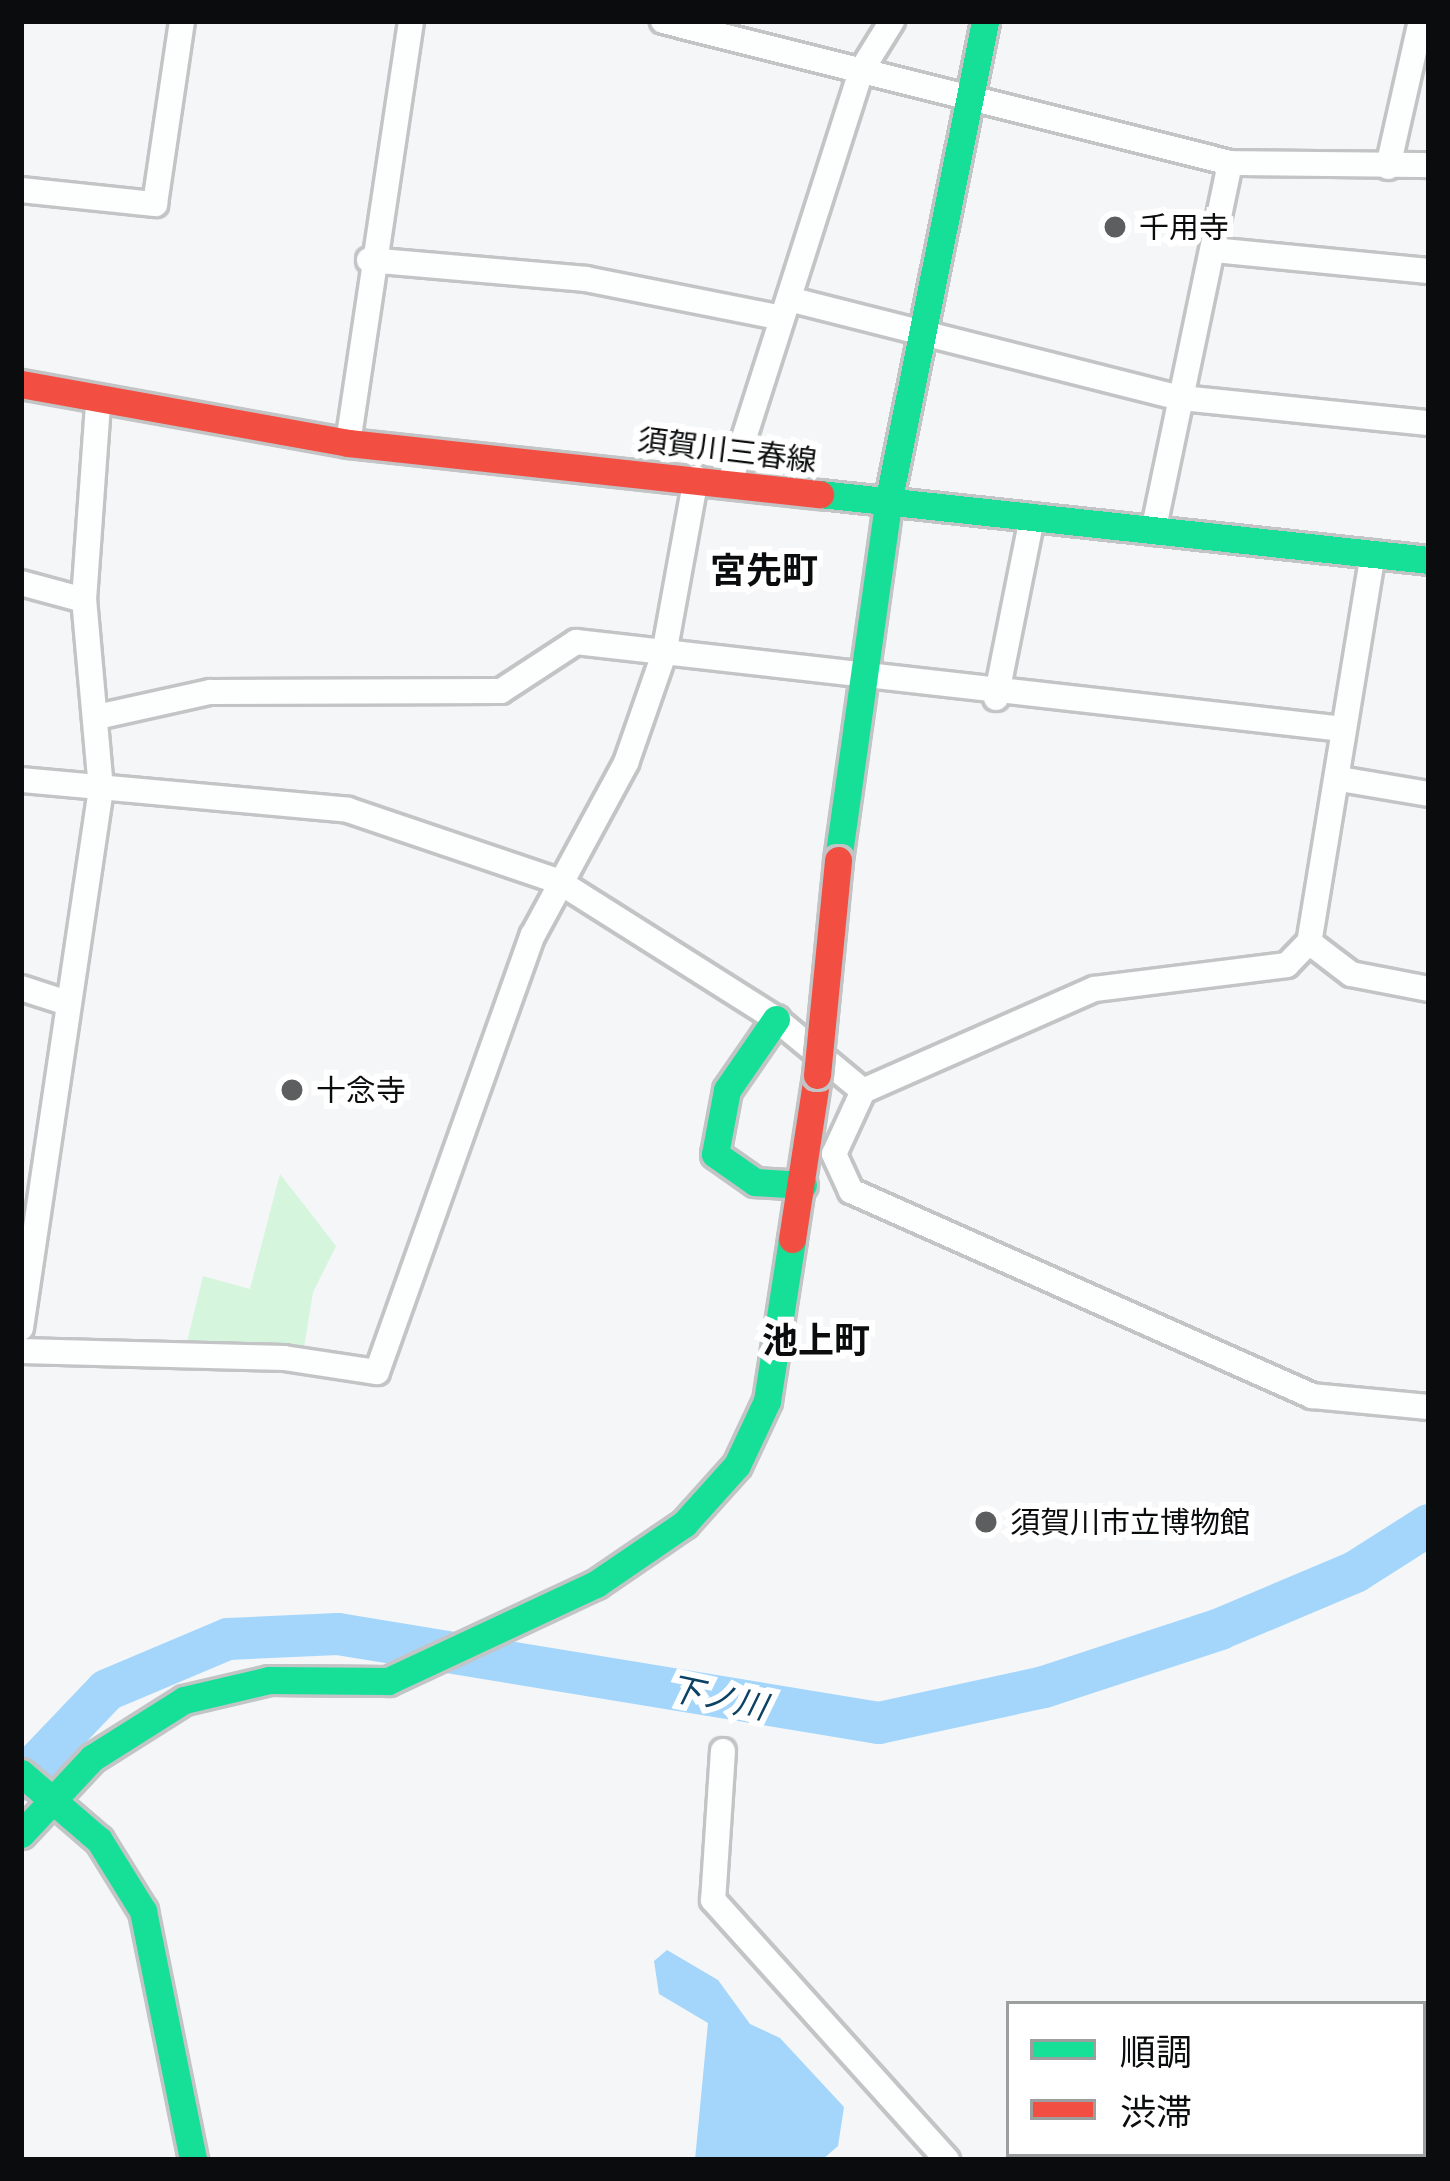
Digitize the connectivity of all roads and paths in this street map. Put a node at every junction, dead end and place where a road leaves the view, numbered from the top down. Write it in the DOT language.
graph roads {
  1 [pos="182,21"];
  2 [pos="411,21"];
  3 [pos="663,21"];
  4 [pos="892,21"];
  5 [pos="985,21"];
  6 [pos="1421,21"];
  7 [pos="861,71"];
  8 [pos="963,96"];
  9 [pos="1230,163"];
  10 [pos="1429,165"];
  11 [pos="1388,167"];
  12 [pos="21,190"];
  13 [pos="1214,250"];
  14 [pos="369,260"];
  15 [pos="1429,272"];
  16 [pos="783,308"];
  17 [pos="920,325"];
  18 [pos="21,385"];
  19 [pos="1181,398"];
  20 [pos="98,405"];
  21 [pos="1429,423"];
  22 [pos="348,443"];
  23 [pos="696,478"];
  24 [pos="730,482"];
  25 [pos="887,503"];
  26 [pos="1032,518"];
  27 [pos="1153,532"];
  28 [pos="1372,553"];
  29 [pos="1429,558"];
  30 [pos="21,584"];
  31 [pos="84,600"];
  32 [pos="664,654"];
  33 [pos="861,682"];
  34 [pos="996,698"];
  35 [pos="97,717"];
  36 [pos="1343,729"];
  37 [pos="1340,779"];
  38 [pos="21,780"];
  39 [pos="101,789"];
  40 [pos="1429,794"];
  41 [pos="558,881"];
  42 [pos="1309,942"];
  43 [pos="21,988"];
  44 [pos="1429,989"];
  45 [pos="64,1002"];
  46 [pos="776,1019"];
  47 [pos="863,1091"];
  48 [pos="31,1167"];
  49 [pos="803,1184"];
  50 [pos="21,1328"];
  51 [pos="21,1352"];
  52 [pos="1429,1407"];
  53 [pos="723,1751"];
  54 [pos="21,1773"];
  55 [pos="53,1799"];
  56 [pos="21,1834"];
  57 [pos="193,2160"];
  58 [pos="947,2160"];
  1 -- 12 [label="street"];
  2 -- 14 [label="street"];
  3 -- 7 [label="street"];
  4 -- 7 [label="street"];
  5 -- 8 [label="street"];
  6 -- 11 [label="street"];
  7 -- 8 [label="street"];
  7 -- 16 [label="street"];
  8 -- 9 [label="street"];
  8 -- 17 [label="street"];
  9 -- 11 [label="street"];
  9 -- 13 [label="street"];
  10 -- 11 [label="street"];
  13 -- 15 [label="street"];
  13 -- 19 [label="street"];
  14 -- 16 [label="street"];
  14 -- 22 [label="street"];
  16 -- 17 [label="street"];
  16 -- 24 [label="street"];
  17 -- 19 [label="street"];
  17 -- 25 [label="street"];
  18 -- 20 [label="street, 須賀川三春線"];
  19 -- 21 [label="street"];
  19 -- 27 [label="street"];
  20 -- 22 [label="street, 須賀川三春線"];
  20 -- 31 [label="street"];
  22 -- 23 [label="street, 須賀川三春線"];
  23 -- 24 [label="street, 須賀川三春線"];
  23 -- 32 [label="street"];
  24 -- 25 [label="street, 須賀川三春線"];
  25 -- 26 [label="street, 須賀川三春線"];
  25 -- 33 [label="street"];
  26 -- 27 [label="street, 須賀川三春線"];
  26 -- 34 [label="street"];
  27 -- 28 [label="street, 須賀川三春線"];
  28 -- 29 [label="street, 須賀川三春線"];
  28 -- 36 [label="street"];
  30 -- 31 [label="street"];
  31 -- 35 [label="street"];
  32 -- 33 [label="street"];
  32 -- 35 [label="street"];
  32 -- 41 [label="street"];
  33 -- 34 [label="street"];
  33 -- 49 [label="street, bridge"];
  34 -- 36 [label="street"];
  35 -- 39 [label="street"];
  36 -- 37 [label="street"];
  37 -- 40 [label="street"];
  37 -- 42 [label="street"];
  38 -- 39 [label="street"];
  39 -- 41 [label="street"];
  39 -- 45 [label="street"];
  41 -- 46 [label="street"];
  41 -- 51 [label="street"];
  42 -- 44 [label="street"];
  42 -- 47 [label="street"];
  43 -- 45 [label="street"];
  45 -- 48 [label="street"];
  46 -- 47 [label="street"];
  46 -- 49 [label="street"];
  47 -- 52 [label="street"];
  48 -- 50 [label="street"];
  49 -- 55 [label="street"];
  53 -- 58 [label="street"];
  54 -- 55 [label="street"];
  55 -- 56 [label="street"];
  55 -- 57 [label="street"];
}
